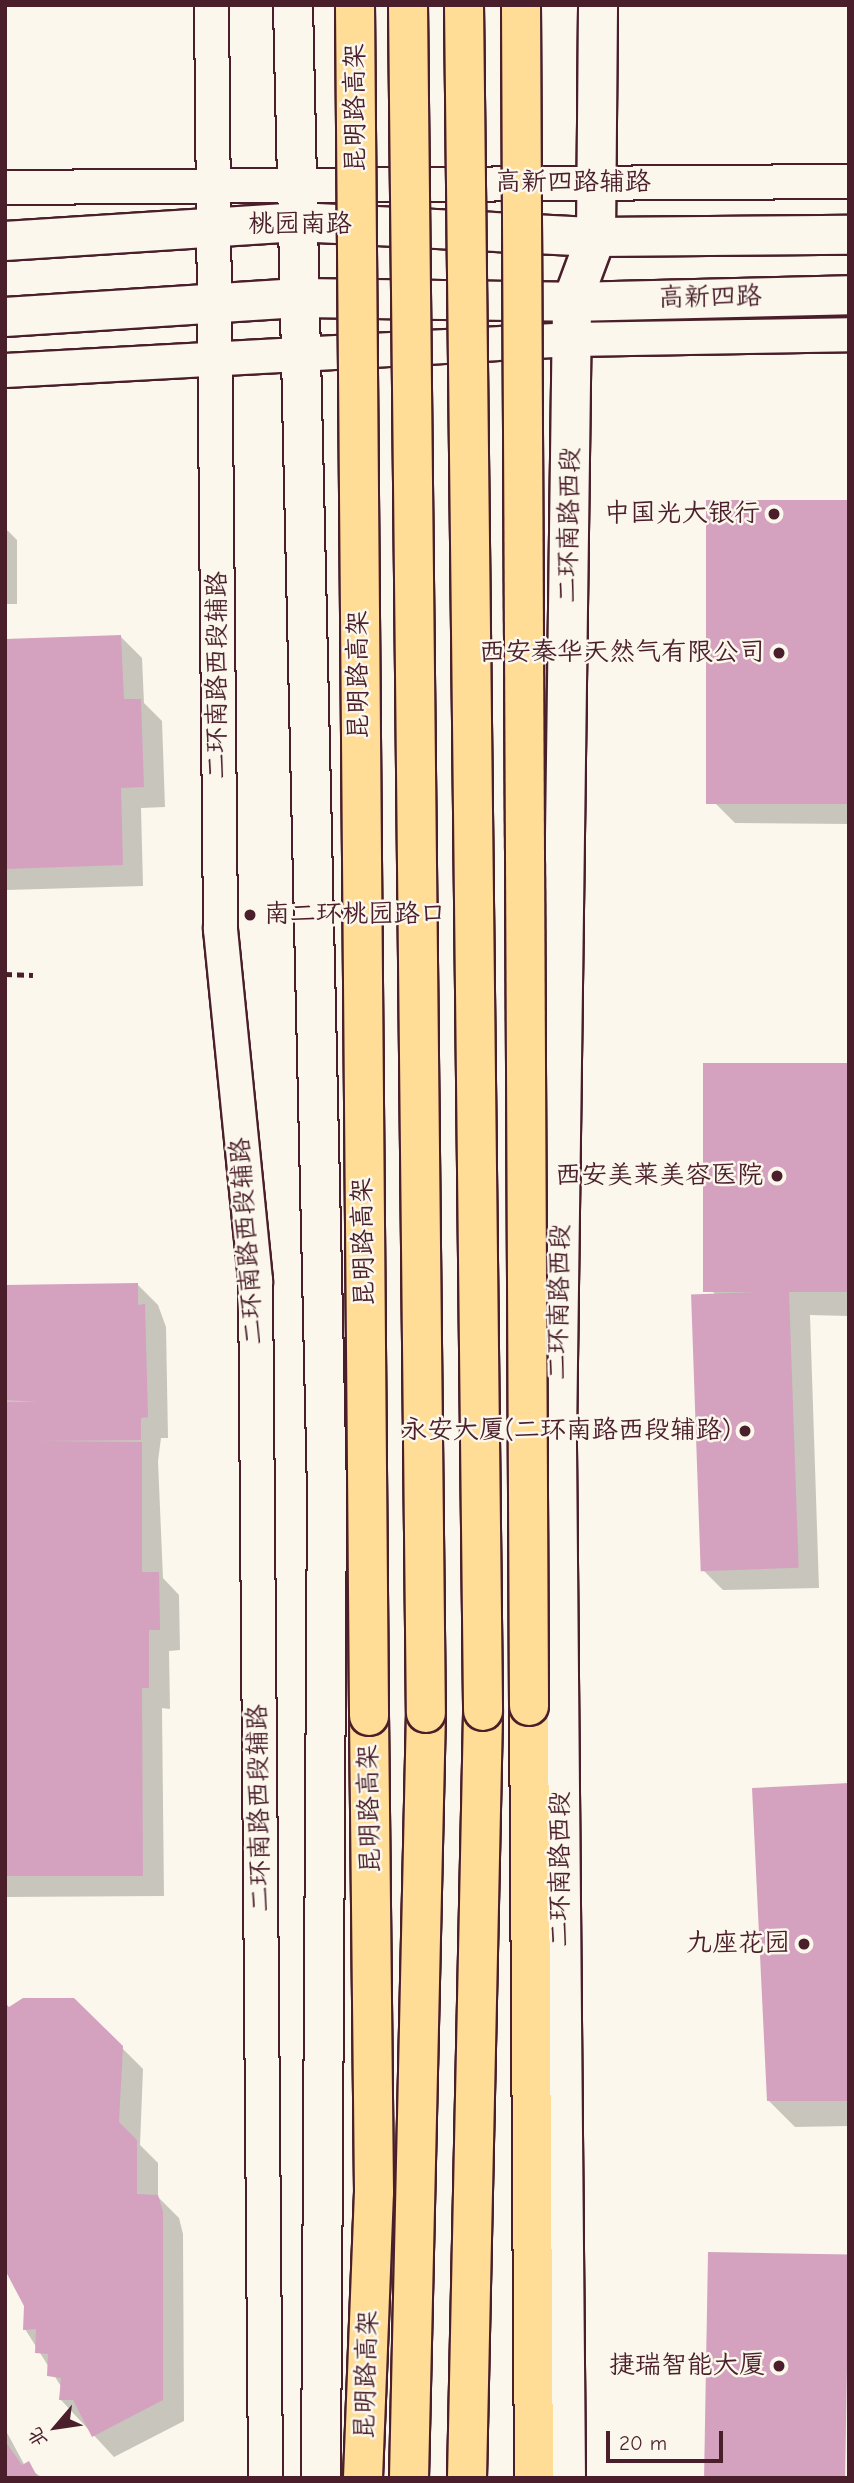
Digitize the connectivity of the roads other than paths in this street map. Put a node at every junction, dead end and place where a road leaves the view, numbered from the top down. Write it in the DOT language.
graph roads {
  1 [pos="211,5"];
  2 [pos="293,5"];
  3 [pos="355,5"];
  4 [pos="408,5"];
  5 [pos="464,5"];
  6 [pos="520,5"];
  7 [pos="598,5"];
  8 [pos="849,181"];
  9 [pos="596,182"];
  10 [pos="213,186"];
  11 [pos="5,187"];
  12 [pos="297,203"];
  13 [pos="213,226"];
  14 [pos="849,235"];
  15 [pos="596,237"];
  16 [pos="5,241"];
  17 [pos="849,295"];
  18 [pos="302,298"];
  19 [pos="215,304"];
  20 [pos="5,317"];
  21 [pos="572,321"];
  22 [pos="849,334"];
  23 [pos="302,351"];
  24 [pos="215,355"];
  25 [pos="5,370"];
  26 [pos="265,2478"];
  27 [pos="321,2478"];
  28 [pos="363,2478"];
  29 [pos="409,2478"];
  30 [pos="467,2478"];
  31 [pos="534,2478"];
  32 [pos="566,2478"];
  1 -- 10 [label="street, 二环南路西段辅路"];
  2 -- 12 [label="main road"];
  3 -- 28 [label="highway, 昆明路高架, bridge"];
  4 -- 29 [label="highway, bridge"];
  5 -- 30 [label="highway, bridge"];
  6 -- 31 [label="highway, bridge"];
  7 -- 9 [label="main road, 二环南路西段"];
  8 -- 9 [label="street, 高新四路辅路"];
  9 -- 12 [label="street, 高新四路辅路"];
  9 -- 15 [label="main road, 二环南路西段"];
  10 -- 11 [label="street, 高新四路辅路"];
  10 -- 12 [label="street, 高新四路辅路"];
  10 -- 13 [label="street, 二环南路西段辅路"];
  12 -- 13 [label="main road, 桃园南路"];
  12 -- 15 [label="main road, 桃园南路"];
  12 -- 18 [label="main road"];
  13 -- 16 [label="main road, 桃园南路"];
  13 -- 19 [label="street, 二环南路西段辅路"];
  14 -- 15 [label="main road"];
  15 -- 21 [label="main road, 二环南路西段"];
  17 -- 21 [label="main road, 高新四路"];
  18 -- 19 [label="main road"];
  18 -- 21 [label="main road"];
  18 -- 23 [label="main road"];
  19 -- 20 [label="main road"];
  19 -- 24 [label="street, 二环南路西段辅路"];
  21 -- 22 [label="street"];
  21 -- 23 [label="street"];
  21 -- 32 [label="main road, 二环南路西段"];
  23 -- 24 [label="street"];
  23 -- 27 [label="main road"];
  24 -- 25 [label="street"];
  24 -- 26 [label="street, 二环南路西段辅路"];
}
